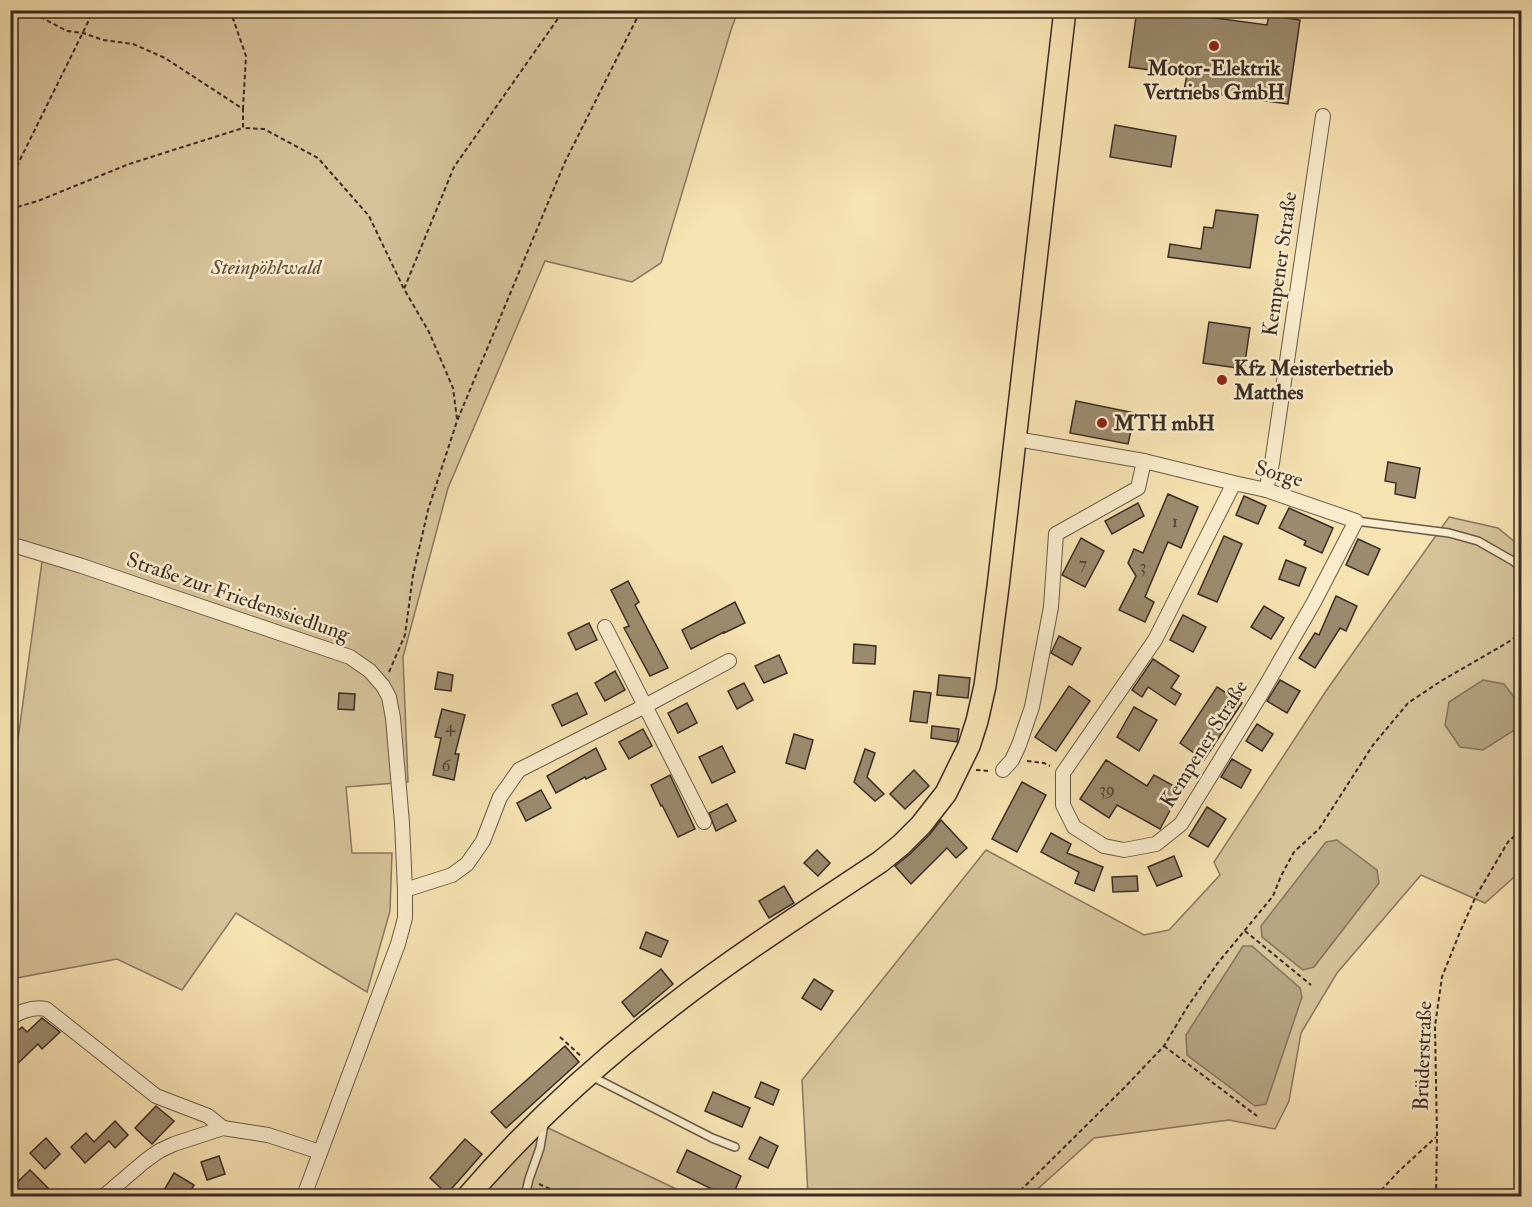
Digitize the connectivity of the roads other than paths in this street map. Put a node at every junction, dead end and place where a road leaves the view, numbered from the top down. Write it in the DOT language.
graph roads {
  1 [pos="1065,10"];
  2 [pos="1323,116"];
  3 [pos="1016,439"];
  4 [pos="1144,461"];
  5 [pos="1234,483"];
  6 [pos="1266,490"];
  7 [pos="1356,521"];
  8 [pos="10,544"];
  9 [pos="1521,568"];
  10 [pos="605,627"];
  11 [pos="729,661"];
  12 [pos="645,706"];
  13 [pos="1008,765"];
  14 [pos="704,822"];
  15 [pos="405,890"];
  16 [pos="10,1017"];
  17 [pos="592,1072"];
  18 [pos="545,1114"];
  19 [pos="223,1128"];
  20 [pos="735,1147"];
  21 [pos="320,1152"];
  22 [pos="104,1197"];
  23 [pos="304,1197"];
  24 [pos="468,1197"];
  25 [pos="525,1197"];
  1 -- 3 [label="main road"];
  2 -- 6 [label="street, Kempener Straße"];
  3 -- 4 [label="street, Sorge"];
  3 -- 17 [label="main road"];
  4 -- 5 [label="street, Sorge"];
  4 -- 13 [label="street"];
  5 -- 6 [label="street, Sorge"];
  5 -- 7 [label="street, Kempener Straße"];
  6 -- 7 [label="street, Sorge"];
  7 -- 9 [label="lane, Sorge"];
  8 -- 15 [label="street, Straße zur Friedenssiedlung"];
  10 -- 12 [label="street"];
  11 -- 12 [label="street"];
  12 -- 14 [label="street"];
  12 -- 15 [label="street"];
  15 -- 21 [label="street, Straße zur Friedenssiedlung"];
  16 -- 19 [label="street"];
  17 -- 18 [label="main road"];
  17 -- 20 [label="lane"];
  18 -- 24 [label="main road"];
  18 -- 25 [label="lane"];
  19 -- 21 [label="street"];
  19 -- 22 [label="street"];
  21 -- 23 [label="street, Straße zur Friedenssiedlung"];
}
